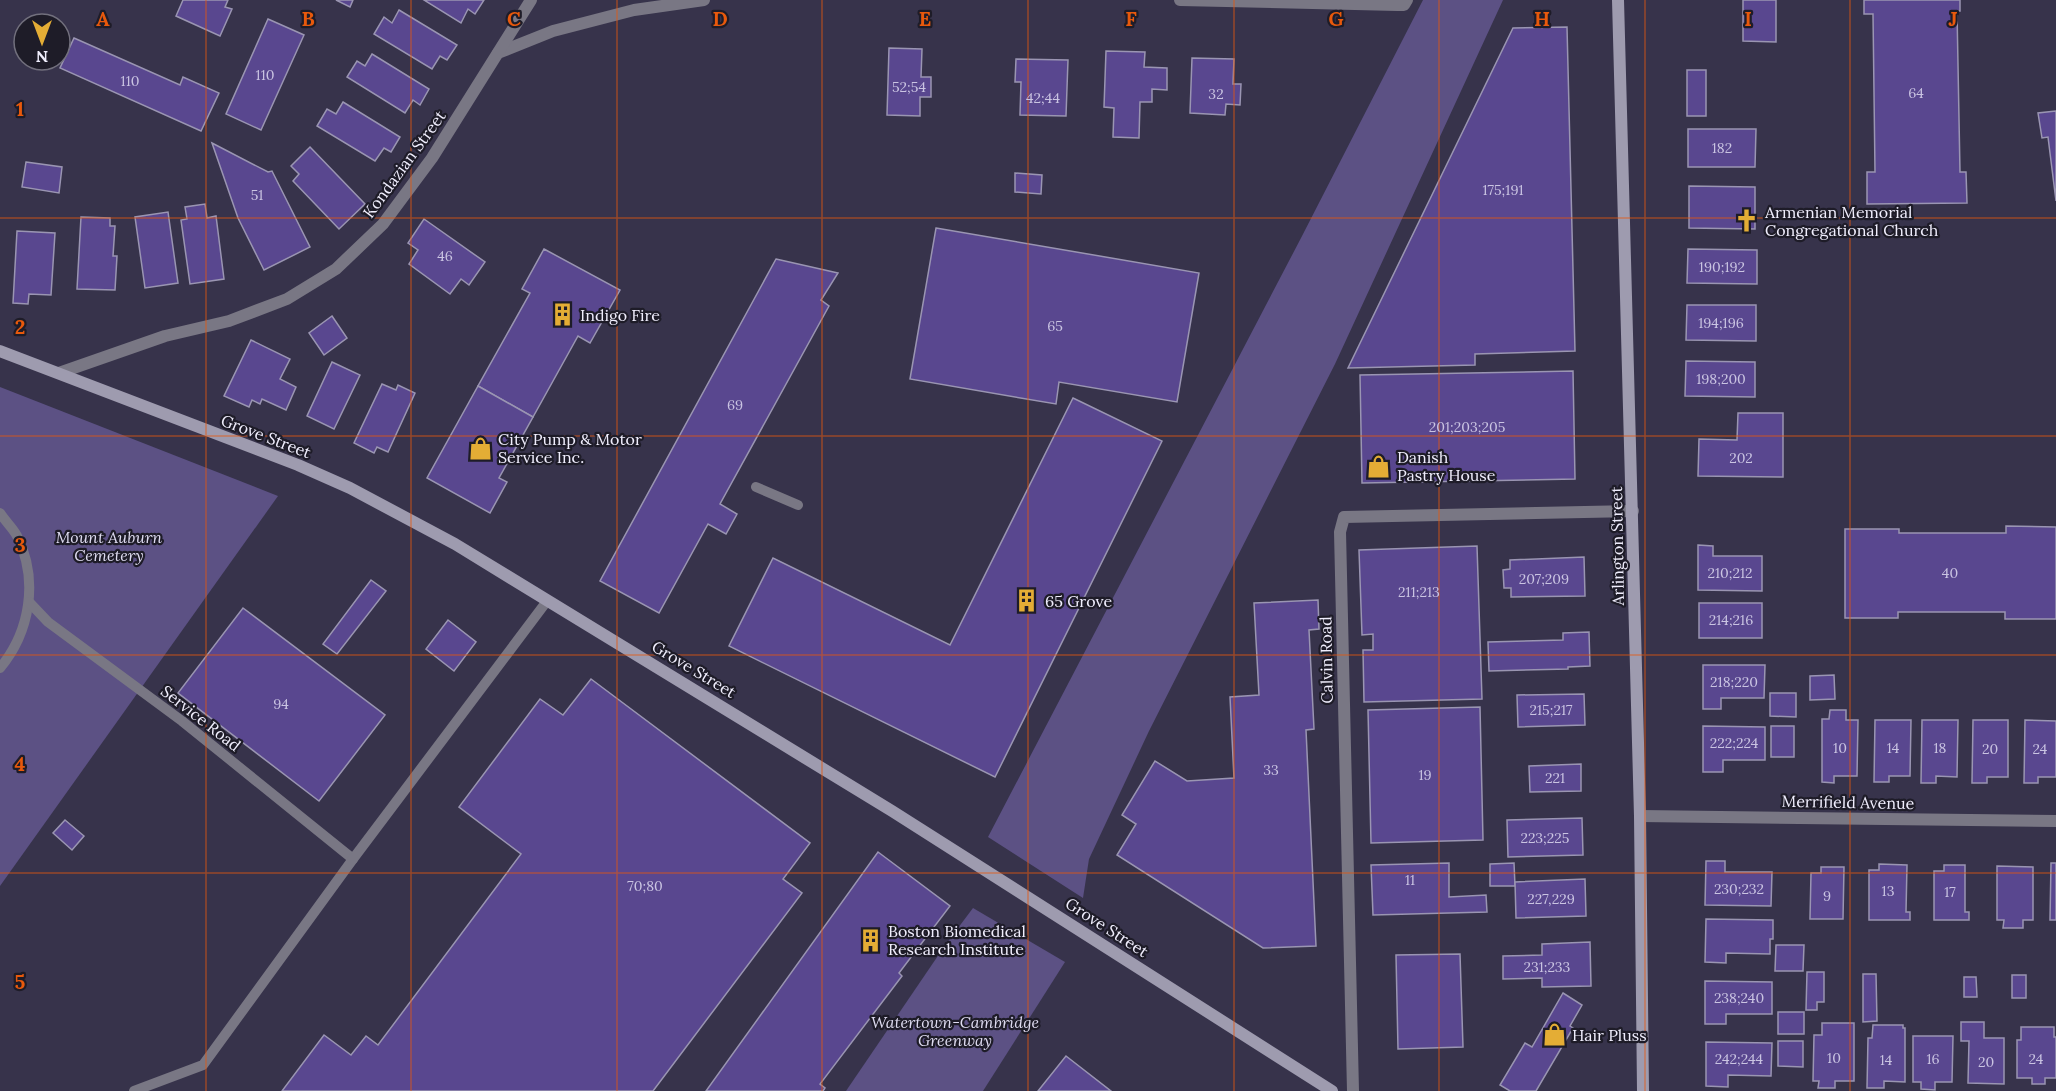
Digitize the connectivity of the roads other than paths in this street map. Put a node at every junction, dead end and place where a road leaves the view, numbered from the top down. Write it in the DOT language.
graph roads {
  1 [pos="531,0"];
  2 [pos="704,0"];
  3 [pos="1180,0"];
  4 [pos="1407,0"];
  5 [pos="1618,0"];
  6 [pos="498,53"];
  7 [pos="0,351"];
  8 [pos="59,373"];
  9 [pos="756,487"];
  10 [pos="798,506"];
  11 [pos="1633,511"];
  12 [pos="0,513"];
  13 [pos="547,601"];
  14 [pos="29,602"];
  15 [pos="0,668"];
  16 [pos="1640,816"];
  17 [pos="2056,821"];
  18 [pos="353,860"];
  19 [pos="134,1091"];
  20 [pos="1332,1091"];
  21 [pos="1353,1091"];
  22 [pos="1643,1091"];
  1 -- 6 [label="street, Kondazian Street"];
  2 -- 6 [label="street"];
  3 -- 4 [label="street"];
  5 -- 11 [label="street, Arlington Street"];
  6 -- 8 [label="street, Kondazian Street"];
  7 -- 8 [label="street, Grove Street"];
  8 -- 13 [label="street, Grove Street"];
  9 -- 10 [label="lane"];
  11 -- 16 [label="street, Arlington Street"];
  11 -- 21 [label="street, Calvin Road"];
  12 -- 14 [label="lane"];
  13 -- 18 [label="lane"];
  13 -- 20 [label="street, Grove Street"];
  14 -- 15 [label="lane"];
  14 -- 18 [label="lane, Service Road"];
  16 -- 17 [label="street, Merrifield Avenue"];
  16 -- 22 [label="street, Arlington Street"];
  18 -- 19 [label="lane"];
}
